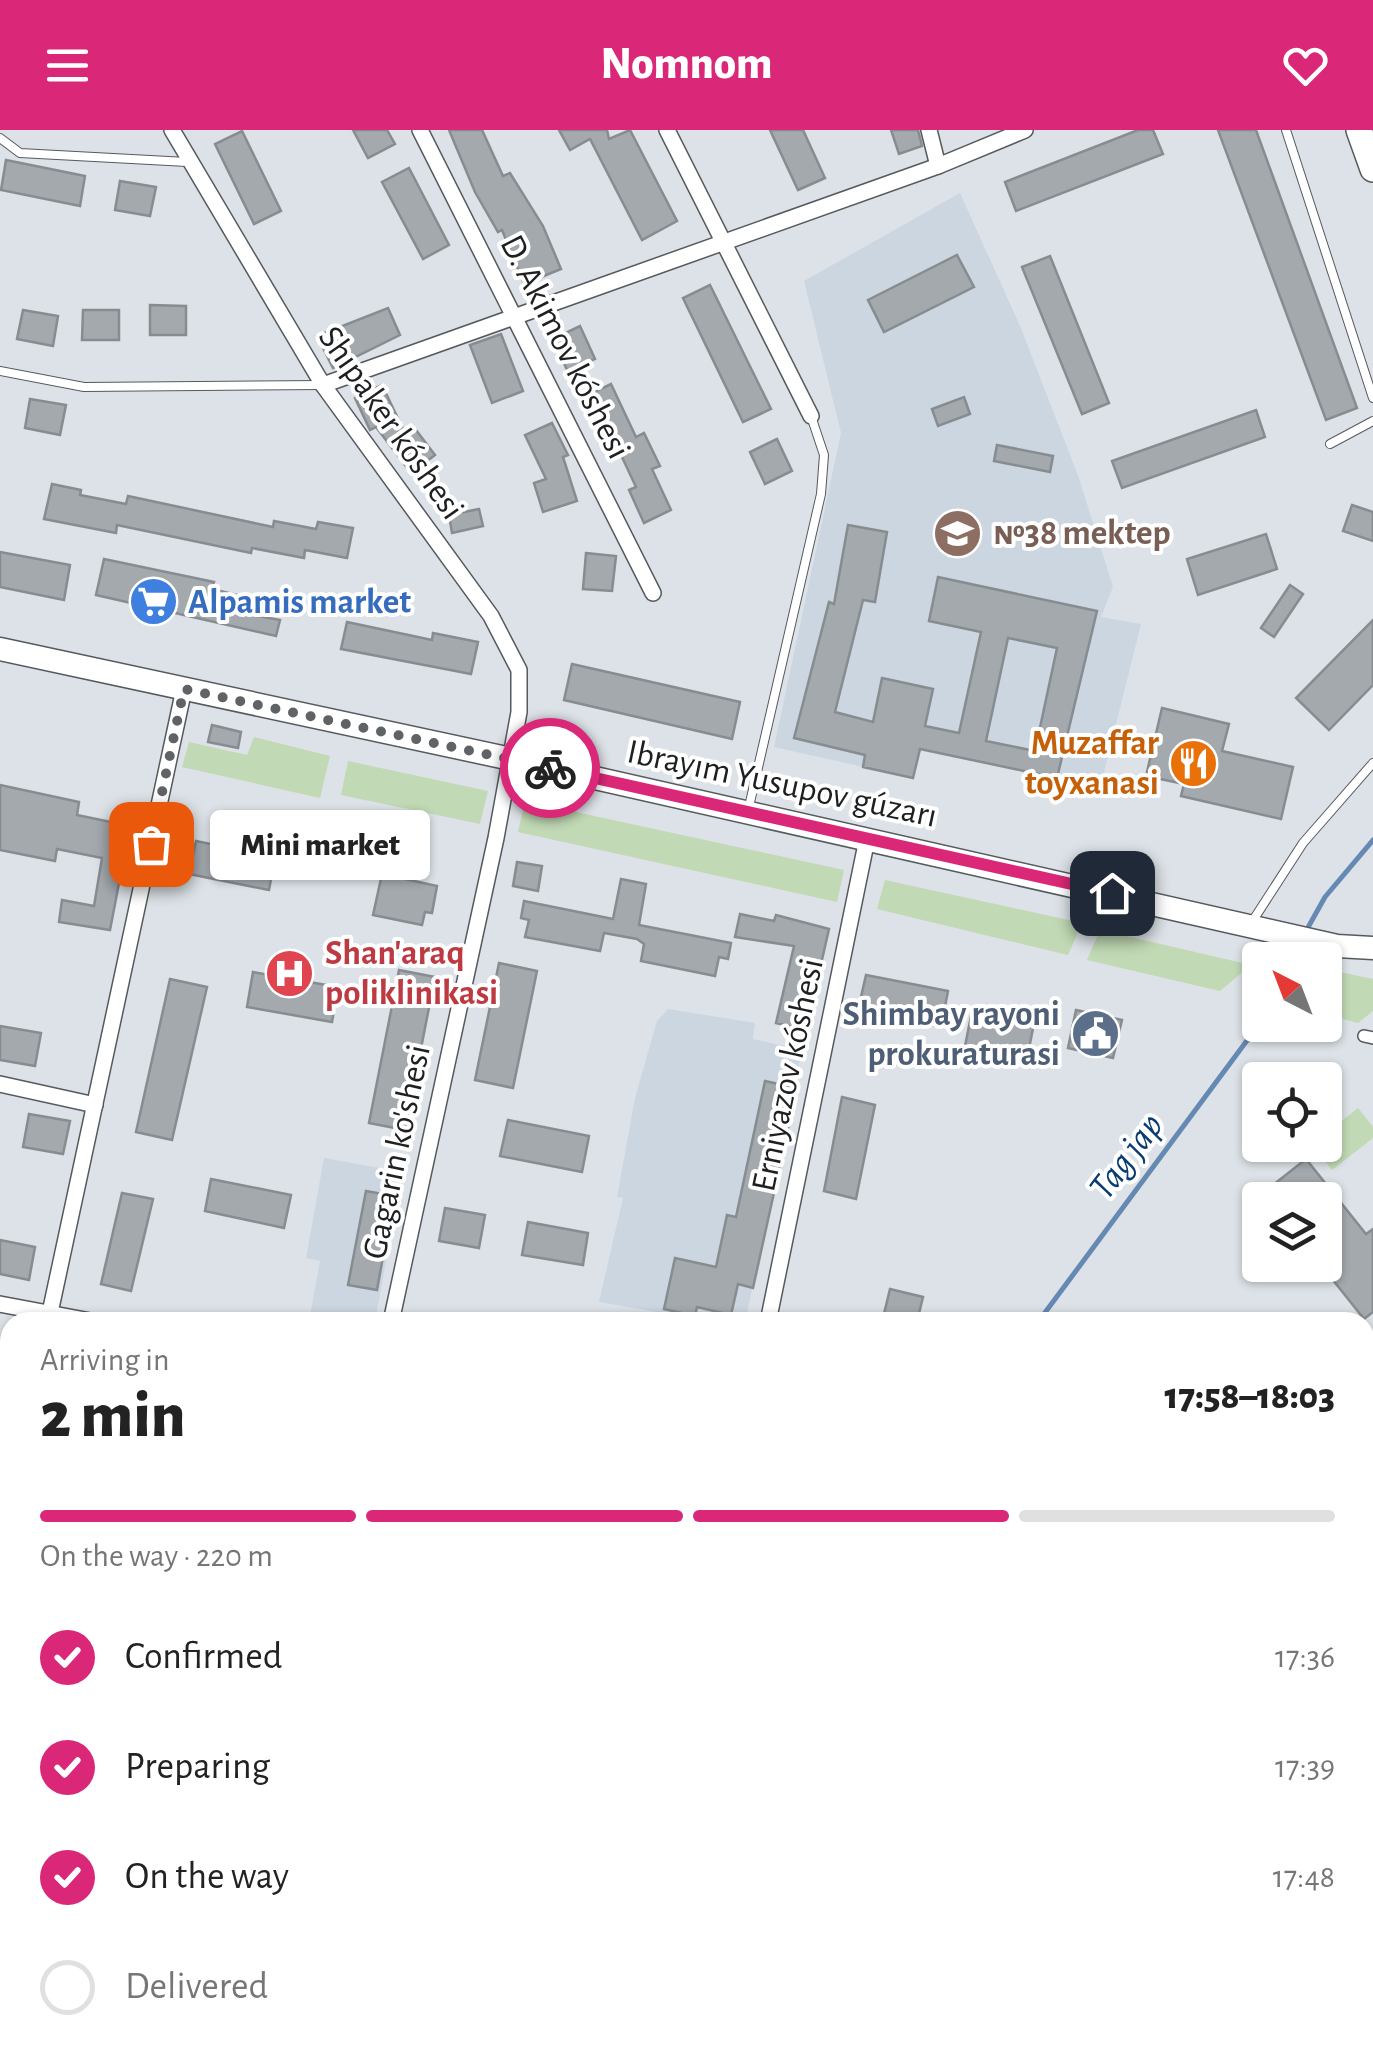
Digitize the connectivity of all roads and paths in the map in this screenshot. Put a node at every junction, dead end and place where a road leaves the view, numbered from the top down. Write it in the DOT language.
graph roads {
  1 [pos="172,130"];
  2 [pos="420,130"];
  3 [pos="666,130"];
  4 [pos="929,130"];
  5 [pos="1286,130"];
  6 [pos="1360,130"];
  7 [pos="1022,131"];
  8 [pos="0,138"];
  9 [pos="187,162"];
  10 [pos="938,166"];
  11 [pos="1373,169"];
  12 [pos="722,243"];
  13 [pos="516,317"];
  14 [pos="0,370"];
  15 [pos="323,385"];
  16 [pos="1373,398"];
  17 [pos="811,416"];
  18 [pos="1373,421"];
  19 [pos="1330,444"];
  20 [pos="653,593"];
  21 [pos="0,649"];
  22 [pos="184,689"];
  23 [pos="511,759"];
  24 [pos="1373,763"];
  25 [pos="748,815"];
  26 [pos="868,840"];
  27 [pos="1250,924"];
  28 [pos="1373,948"];
  29 [pos="0,1084"];
  30 [pos="94,1105"];
  31 [pos="0,1304"];
  32 [pos="28,1312"];
  33 [pos="50,1312"];
  34 [pos="392,1312"];
  35 [pos="770,1312"];
  1 -- 9 [label="street, Shıpaker kóshesi"];
  2 -- 13 [label="street, D. Akimov kóshesi"];
  3 -- 12 [label="street"];
  4 -- 10 [label="street"];
  5 -- 16 [label="lane"];
  6 -- 11 [label="main road"];
  7 -- 10 [label="street"];
  8 -- 9 [label="lane"];
  9 -- 15 [label="street, Shıpaker kóshesi"];
  10 -- 12 [label="street"];
  12 -- 13 [label="street"];
  12 -- 17 [label="street"];
  13 -- 15 [label="street"];
  13 -- 20 [label="street, D. Akimov kóshesi"];
  14 -- 15 [label="lane"];
  15 -- 23 [label="street, Shıpaker kóshesi"];
  17 -- 25 [label="lane"];
  18 -- 19 [label="lane"];
  21 -- 22 [label="main road, Ibrayım Yusupov gúzarı"];
  22 -- 23 [label="main road, Ibrayım Yusupov gúzarı"];
  22 -- 30 [label="street"];
  23 -- 25 [label="main road, Ibrayım Yusupov gúzarı"];
  23 -- 34 [label="street, Gagarin ko'shesi"];
  24 -- 27 [label="lane"];
  25 -- 26 [label="main road, Ibrayım Yusupov gúzarı"];
  26 -- 27 [label="main road, Ibrayım Yusupov gúzarı"];
  26 -- 35 [label="street, Erniyazov kóshesi"];
  27 -- 28 [label="main road, Ibrayım Yusupov gúzarı"];
  29 -- 30 [label="street"];
  30 -- 33 [label="street"];
  31 -- 32 [label="street"];
}
